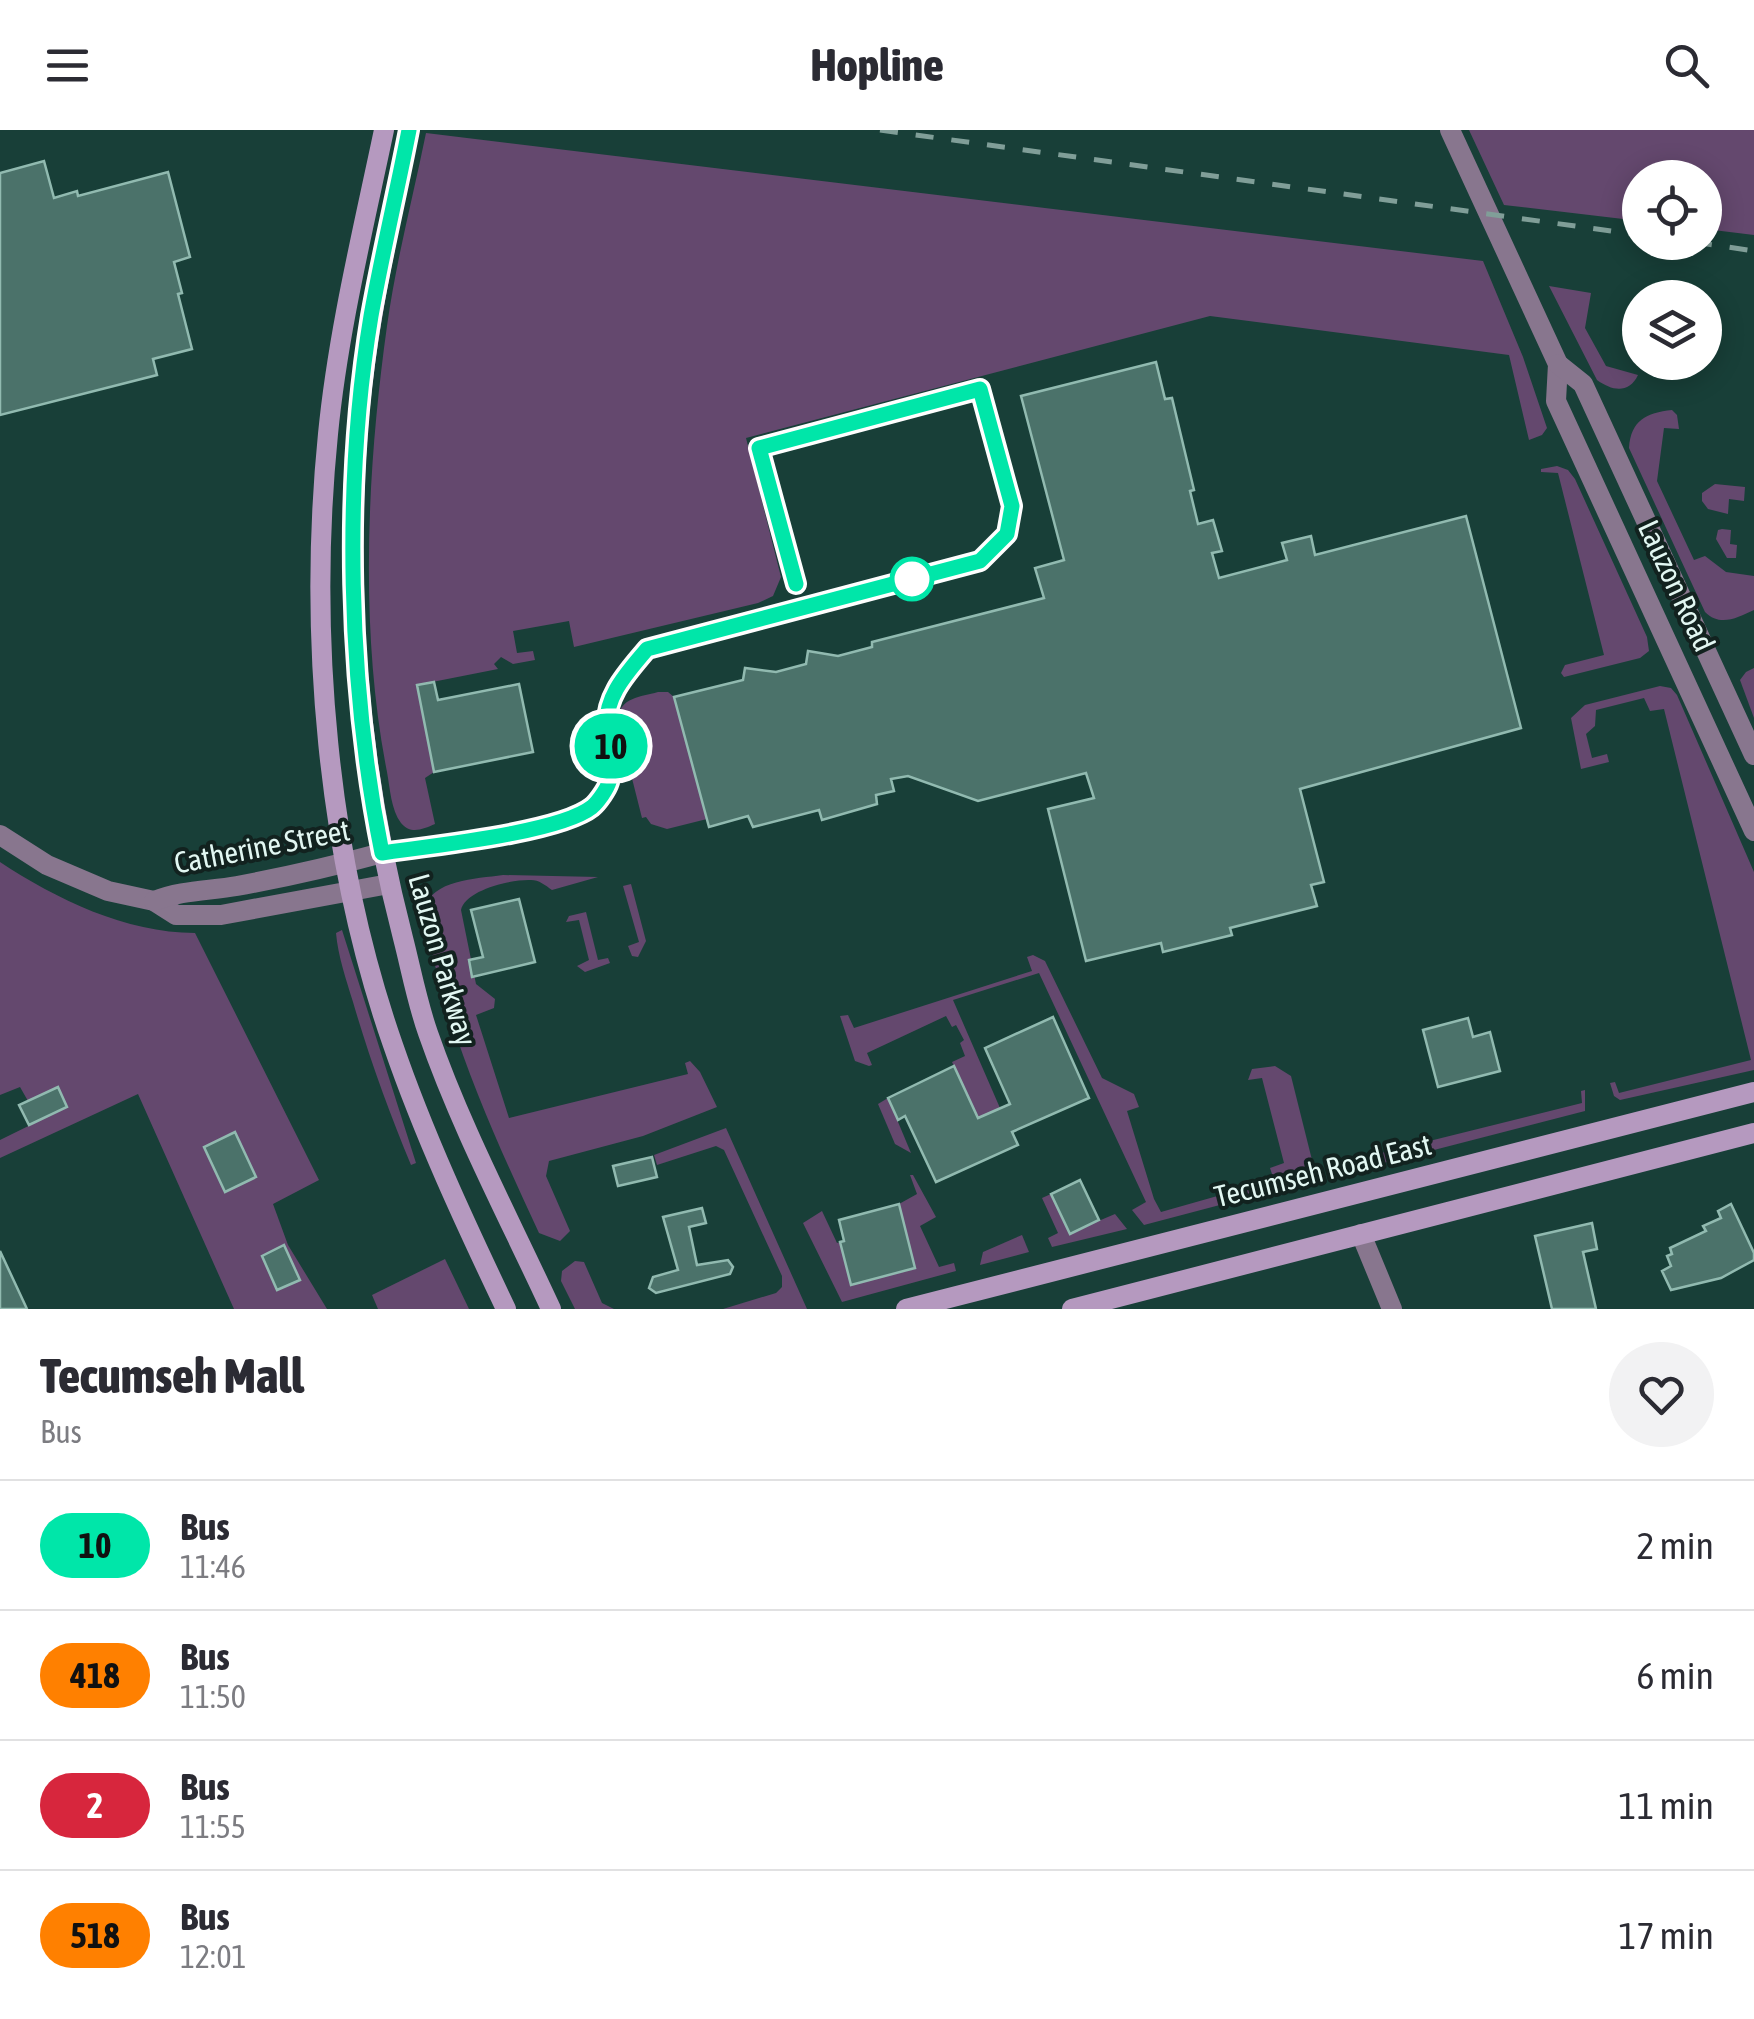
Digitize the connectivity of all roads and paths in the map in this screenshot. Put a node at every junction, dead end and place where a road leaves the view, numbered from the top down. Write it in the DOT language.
graph roads {
  1 [pos="384,130"];
  2 [pos="409,130"];
  3 [pos="1450,130"];
  4 [pos="1558,364"];
  5 [pos="1754,755"];
  6 [pos="1754,832"];
  7 [pos="0,835"];
  8 [pos="382,853"];
  9 [pos="346,862"];
  10 [pos="389,884"];
  11 [pos="350,892"];
  12 [pos="154,902"];
  13 [pos="1754,1092"];
  14 [pos="1754,1133"];
  15 [pos="1361,1234"];
  16 [pos="506,1309"];
  17 [pos="551,1309"];
  18 [pos="906,1309"];
  19 [pos="1072,1309"];
  20 [pos="1392,1309"];
  1 -- 9 [label="main road"];
  2 -- 8 [label="main road, Lauzon Parkway"];
  3 -- 4 [label="street, Lauzon Road"];
  4 -- 5 [label="street, Lauzon Road"];
  4 -- 6 [label="street, Lauzon Road"];
  7 -- 12 [label="street, Catherine Street"];
  8 -- 9 [label="street, Catherine Street"];
  8 -- 10 [label="main road, Lauzon Parkway"];
  9 -- 11 [label="main road"];
  9 -- 12 [label="street, Catherine Street"];
  10 -- 11 [label="street, Catherine Street"];
  10 -- 17 [label="main road, Lauzon Parkway"];
  11 -- 12 [label="street, Catherine Street"];
  11 -- 16 [label="main road"];
  13 -- 18 [label="main road, Tecumseh Road East"];
  14 -- 15 [label="main road"];
  15 -- 19 [label="main road"];
  15 -- 20 [label="street"];
}
